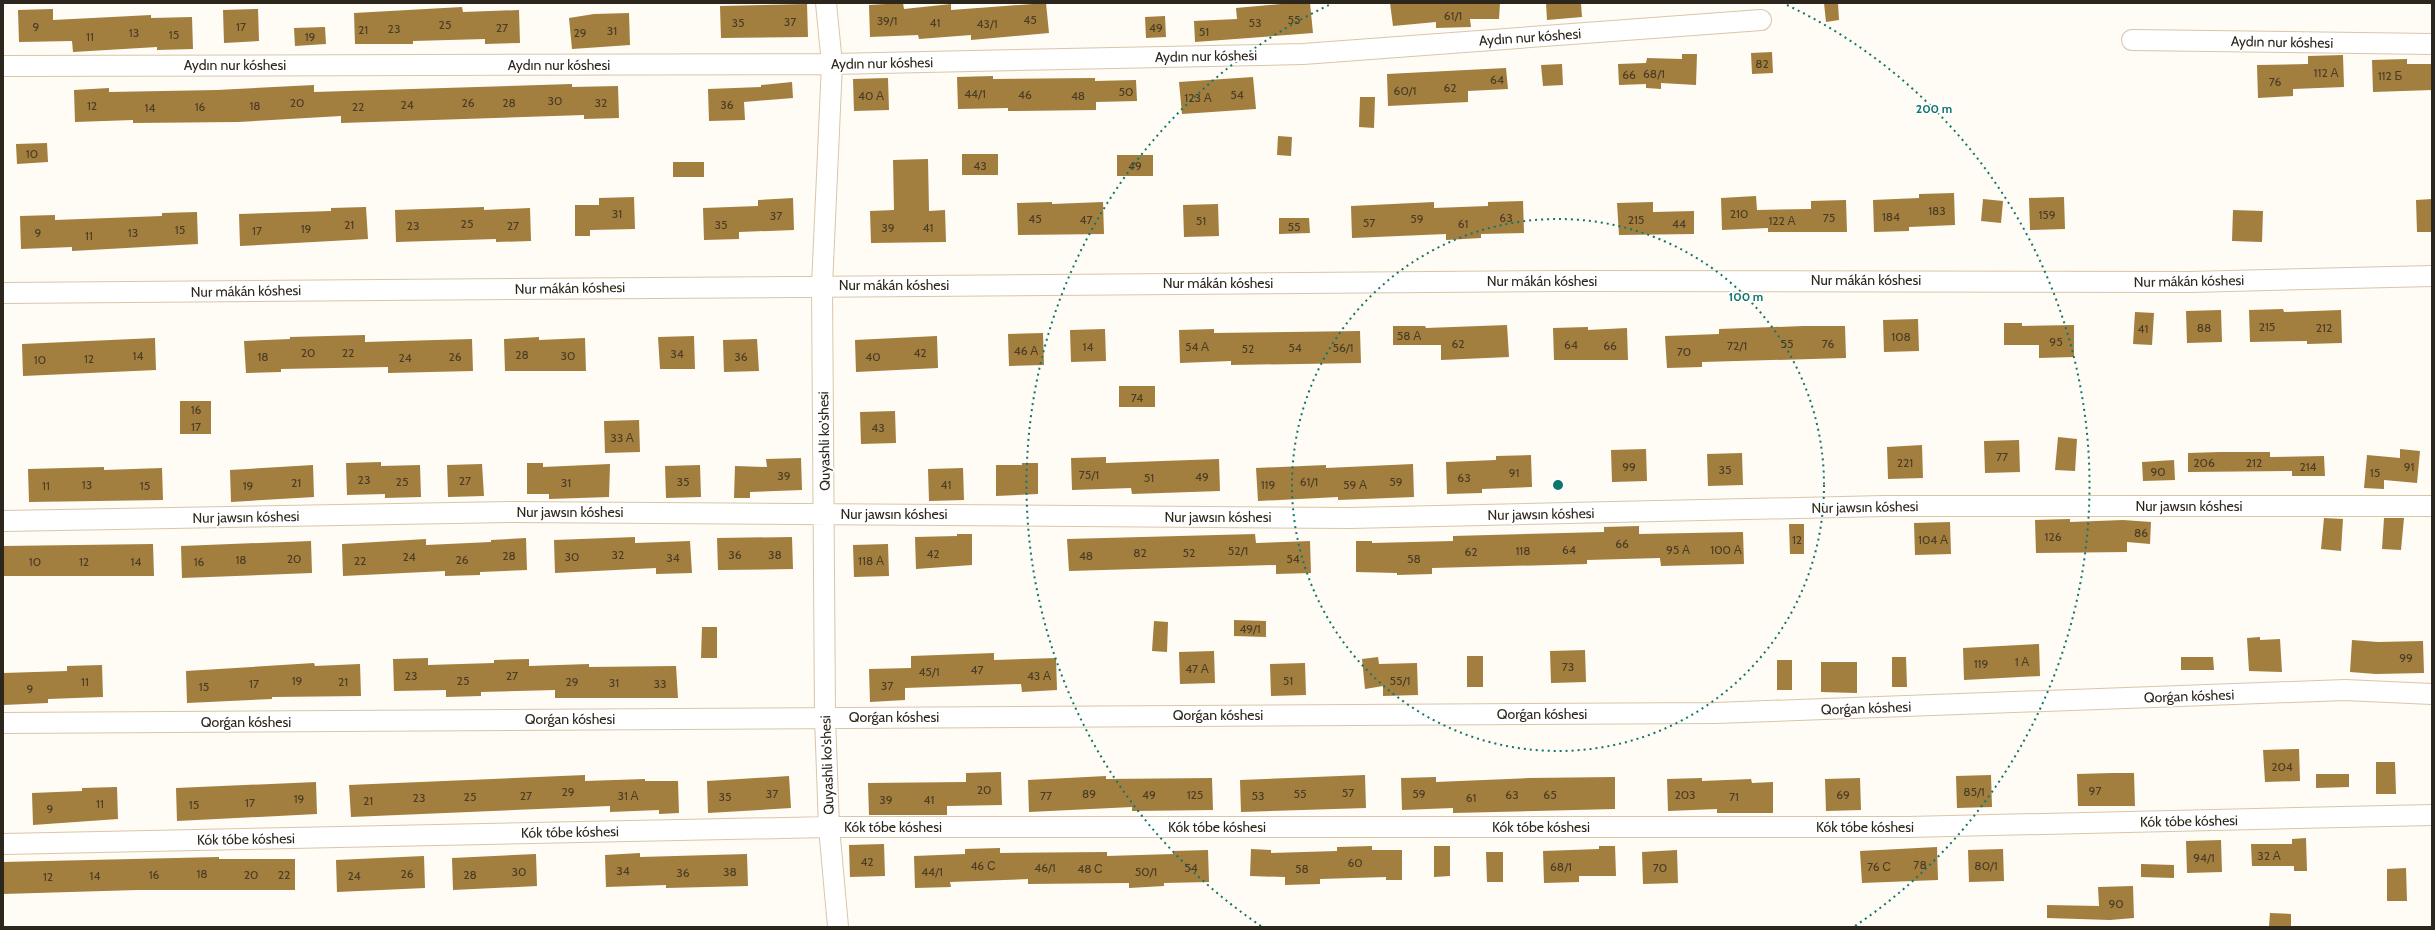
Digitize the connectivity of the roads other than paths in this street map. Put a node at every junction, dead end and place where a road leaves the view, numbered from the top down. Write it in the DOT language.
graph roads {
  1 [pos="826,3"];
  2 [pos="1761,20"];
  3 [pos="2132,40"];
  4 [pos="2432,44"];
  5 [pos="832,64"];
  6 [pos="3,66"];
  7 [pos="2432,276"];
  8 [pos="822,286"];
  9 [pos="3,293"];
  10 [pos="2432,506"];
  11 [pos="825,514"];
  12 [pos="3,521"];
  13 [pos="2432,694"];
  14 [pos="825,717"];
  15 [pos="3,723"];
  16 [pos="2432,815"];
  17 [pos="829,827"];
  18 [pos="3,844"];
  19 [pos="838,927"];
  1 -- 5 [label="street, Quyashli ko'shesi"];
  2 -- 5 [label="street, Aydın nur kóshesi"];
  3 -- 4 [label="street, Aydın nur kóshesi"];
  5 -- 6 [label="street, Aydın nur kóshesi"];
  5 -- 8 [label="street, Quyashli ko'shesi"];
  7 -- 8 [label="street, Nur mákán kóshesi"];
  8 -- 9 [label="street, Nur mákán kóshesi"];
  8 -- 11 [label="street, Quyashli ko'shesi"];
  10 -- 11 [label="street, Nur jawsın kóshesi"];
  11 -- 12 [label="street, Nur jawsın kóshesi"];
  11 -- 14 [label="street, Quyashli ko'shesi"];
  13 -- 14 [label="street, Qorǵan kóshesi"];
  14 -- 15 [label="street, Qorǵan kóshesi"];
  14 -- 17 [label="street, Quyashli ko'shesi"];
  16 -- 17 [label="street, Kók tóbe kóshesi"];
  17 -- 18 [label="street, Kók tóbe kóshesi"];
  17 -- 19 [label="street, Quyashli ko'shesi"];
}
